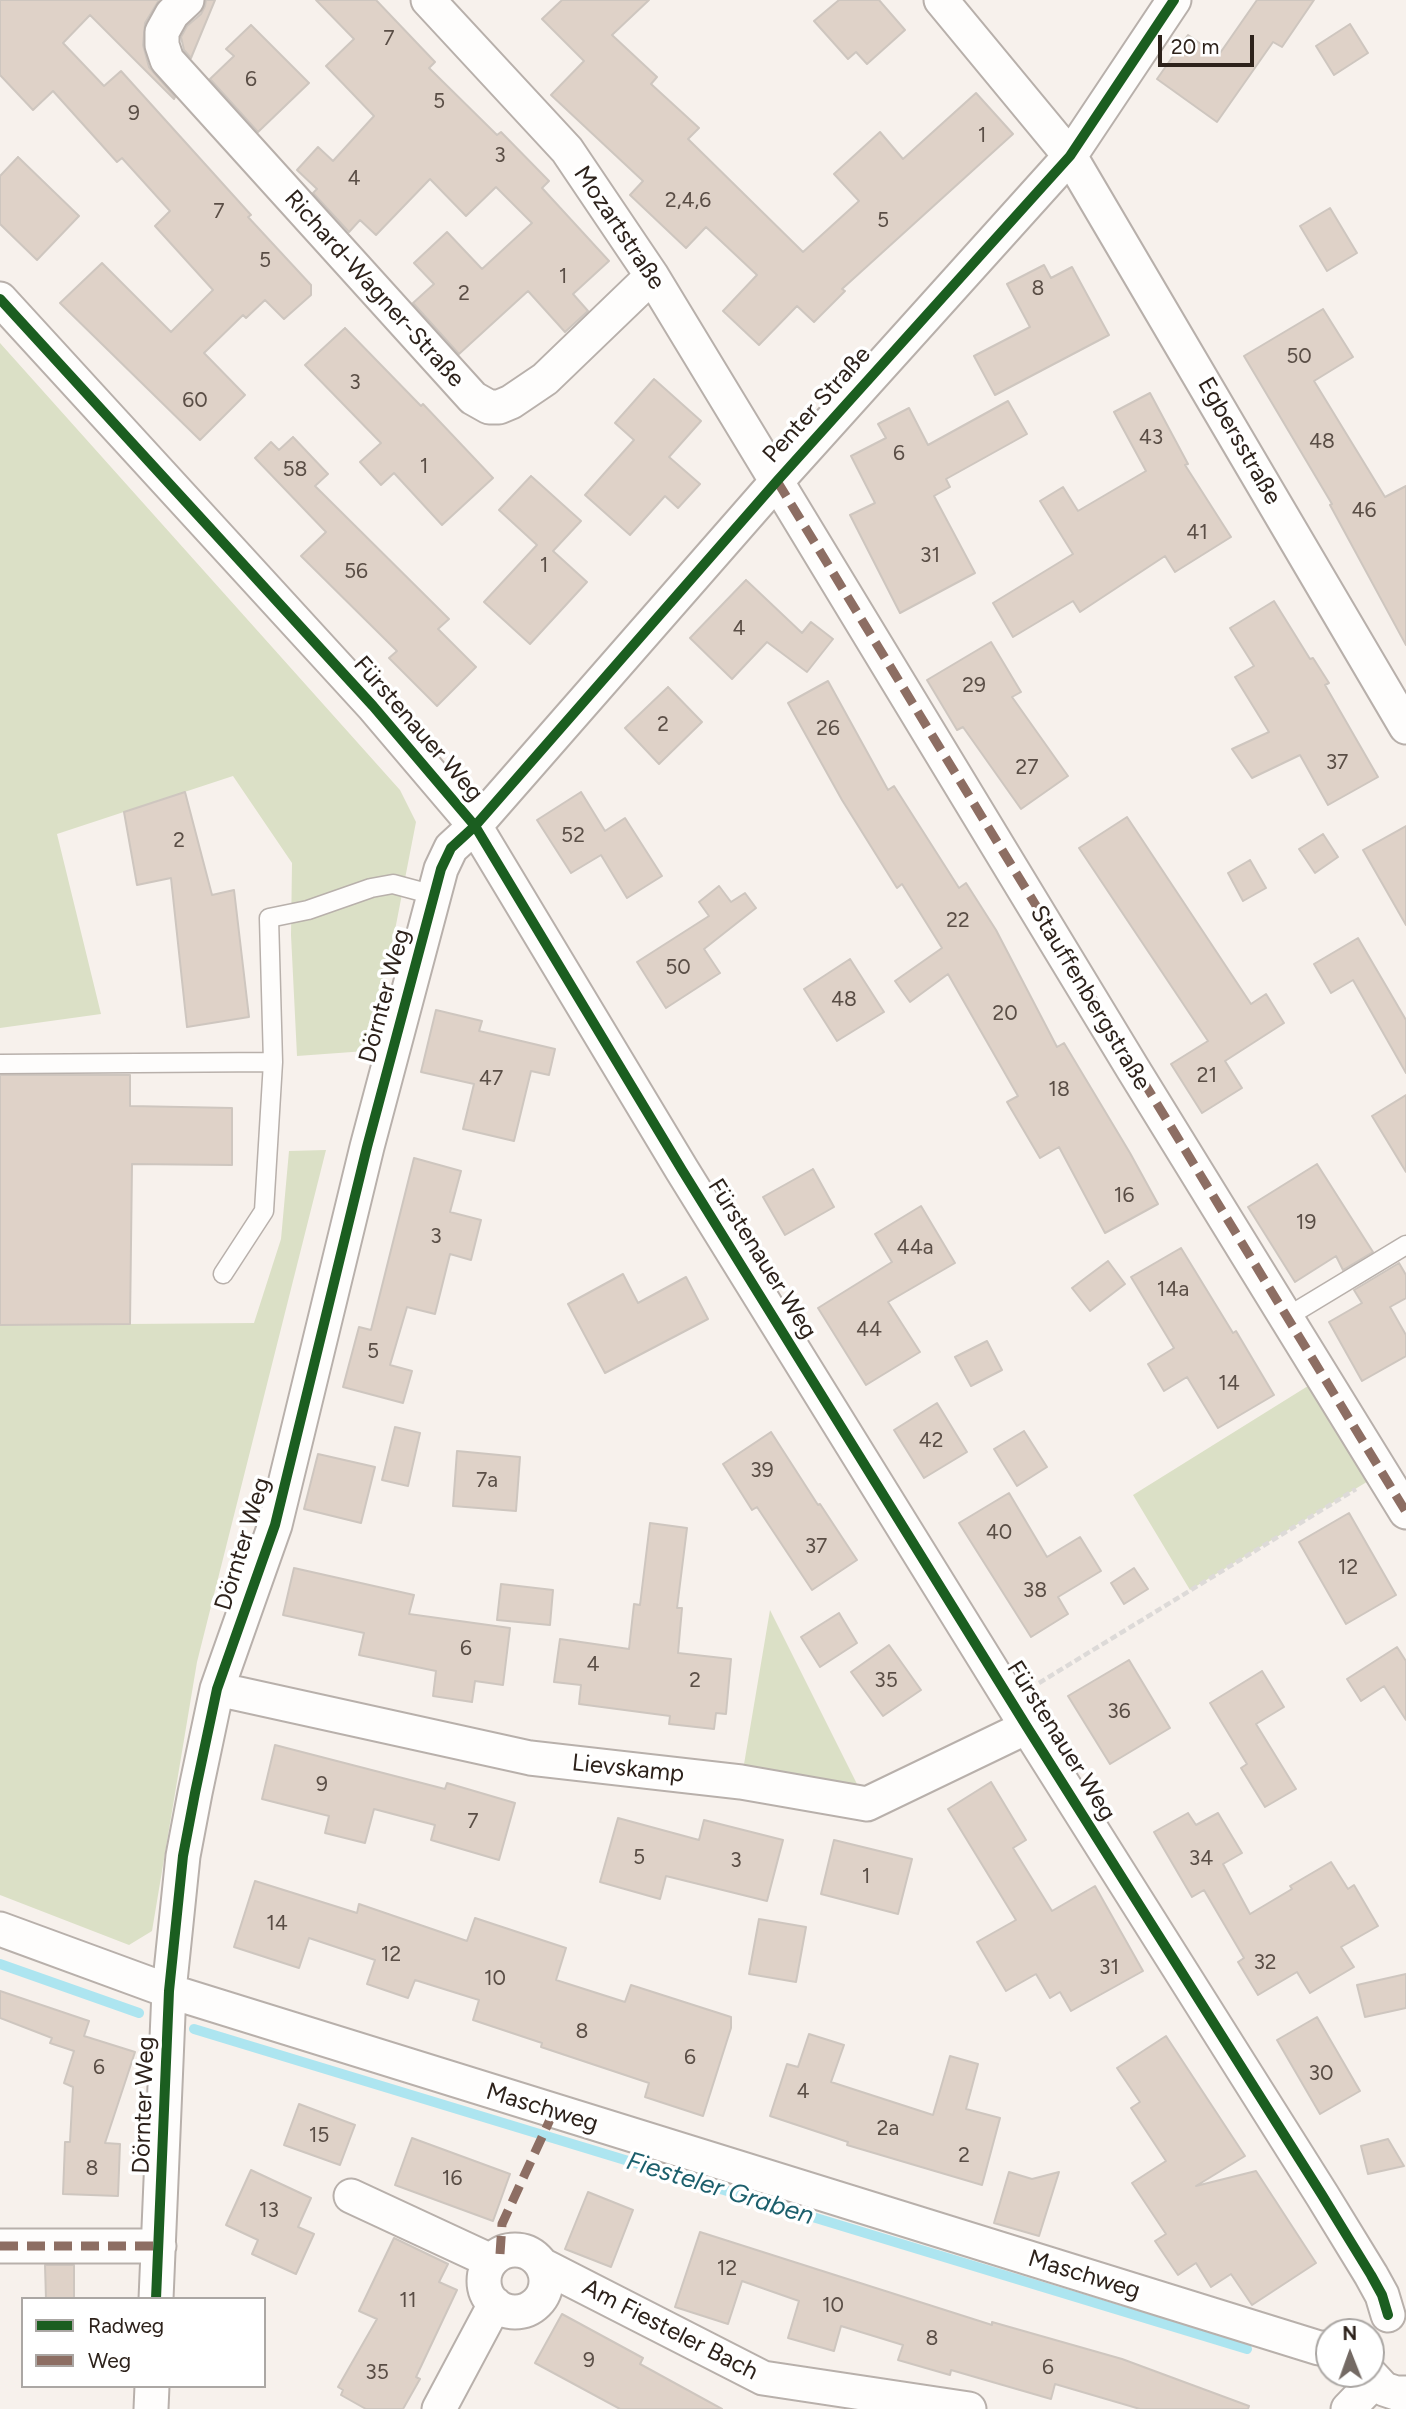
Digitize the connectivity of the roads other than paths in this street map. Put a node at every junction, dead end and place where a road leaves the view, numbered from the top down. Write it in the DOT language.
graph roads {
  1 [pos="187,0"];
  2 [pos="428,0"];
  3 [pos="941,0"];
  4 [pos="1174,0"];
  5 [pos="1070,156"];
  6 [pos="652,275"];
  7 [pos="0,299"];
  8 [pos="777,481"];
  9 [pos="1406,727"];
  10 [pos="475,826"];
  11 [pos="434,895"];
  12 [pos="273,1062"];
  13 [pos="0,1064"];
  14 [pos="1406,1245"];
  15 [pos="223,1274"];
  16 [pos="1287,1317"];
  17 [pos="1406,1512"];
  18 [pos="217,1689"];
  19 [pos="1019,1714"];
  20 [pos="0,1928"];
  21 [pos="169,1991"];
  22 [pos="351,2196"];
  23 [pos="0,2246"];
  24 [pos="159,2246"];
  25 [pos="491,2261"];
  26 [pos="541,2264"];
  27 [pos="156,2297"];
  28 [pos="495,2304"];
  29 [pos="1388,2320"];
  30 [pos="1315,2347"];
  31 [pos="152,2388"];
  32 [pos="1364,2388"];
  33 [pos="1383,2388"];
  34 [pos="1406,2393"];
  35 [pos="151,2409"];
  36 [pos="439,2409"];
  37 [pos="969,2409"];
  38 [pos="1348,2409"];
  1 -- 6 [label="street, Richard-Wagner-Straße"];
  2 -- 6 [label="street, Mozartstraße"];
  3 -- 5 [label="street, Egbersstraße"];
  4 -- 5 [label="street, Penter Straße"];
  5 -- 8 [label="street, Penter Straße"];
  5 -- 9 [label="street, Egbersstraße"];
  6 -- 8 [label="street, Mozartstraße"];
  7 -- 10 [label="street, Fürstenauer Weg"];
  8 -- 10 [label="street, Penter Straße"];
  8 -- 16 [label="street, Stauffenbergstraße"];
  10 -- 11 [label="street, Dörnter Weg"];
  10 -- 19 [label="street, Fürstenauer Weg"];
  11 -- 12 [label="lane"];
  11 -- 18 [label="street, Dörnter Weg"];
  12 -- 13 [label="lane"];
  12 -- 15 [label="lane"];
  14 -- 16 [label="lane"];
  16 -- 17 [label="street, Stauffenbergstraße"];
  18 -- 19 [label="street, Lievskamp"];
  18 -- 21 [label="street, Dörnter Weg"];
  19 -- 29 [label="street, Fürstenauer Weg"];
  20 -- 21 [label="street, Maschweg"];
  21 -- 24 [label="street, Dörnter Weg"];
  21 -- 30 [label="street, Maschweg"];
  22 -- 25 [label="street"];
  23 -- 24 [label="street"];
  24 -- 27 [label="street, Dörnter Weg"];
  25 -- 26 [label="street"];
  25 -- 28 [label="street"];
  26 -- 28 [label="street"];
  26 -- 37 [label="street, Am Fiesteler Bach"];
  28 -- 36 [label="street"];
  31 -- 35 [label="street"];
  32 -- 38 [label="street"];
  33 -- 34 [label="street"];
}
